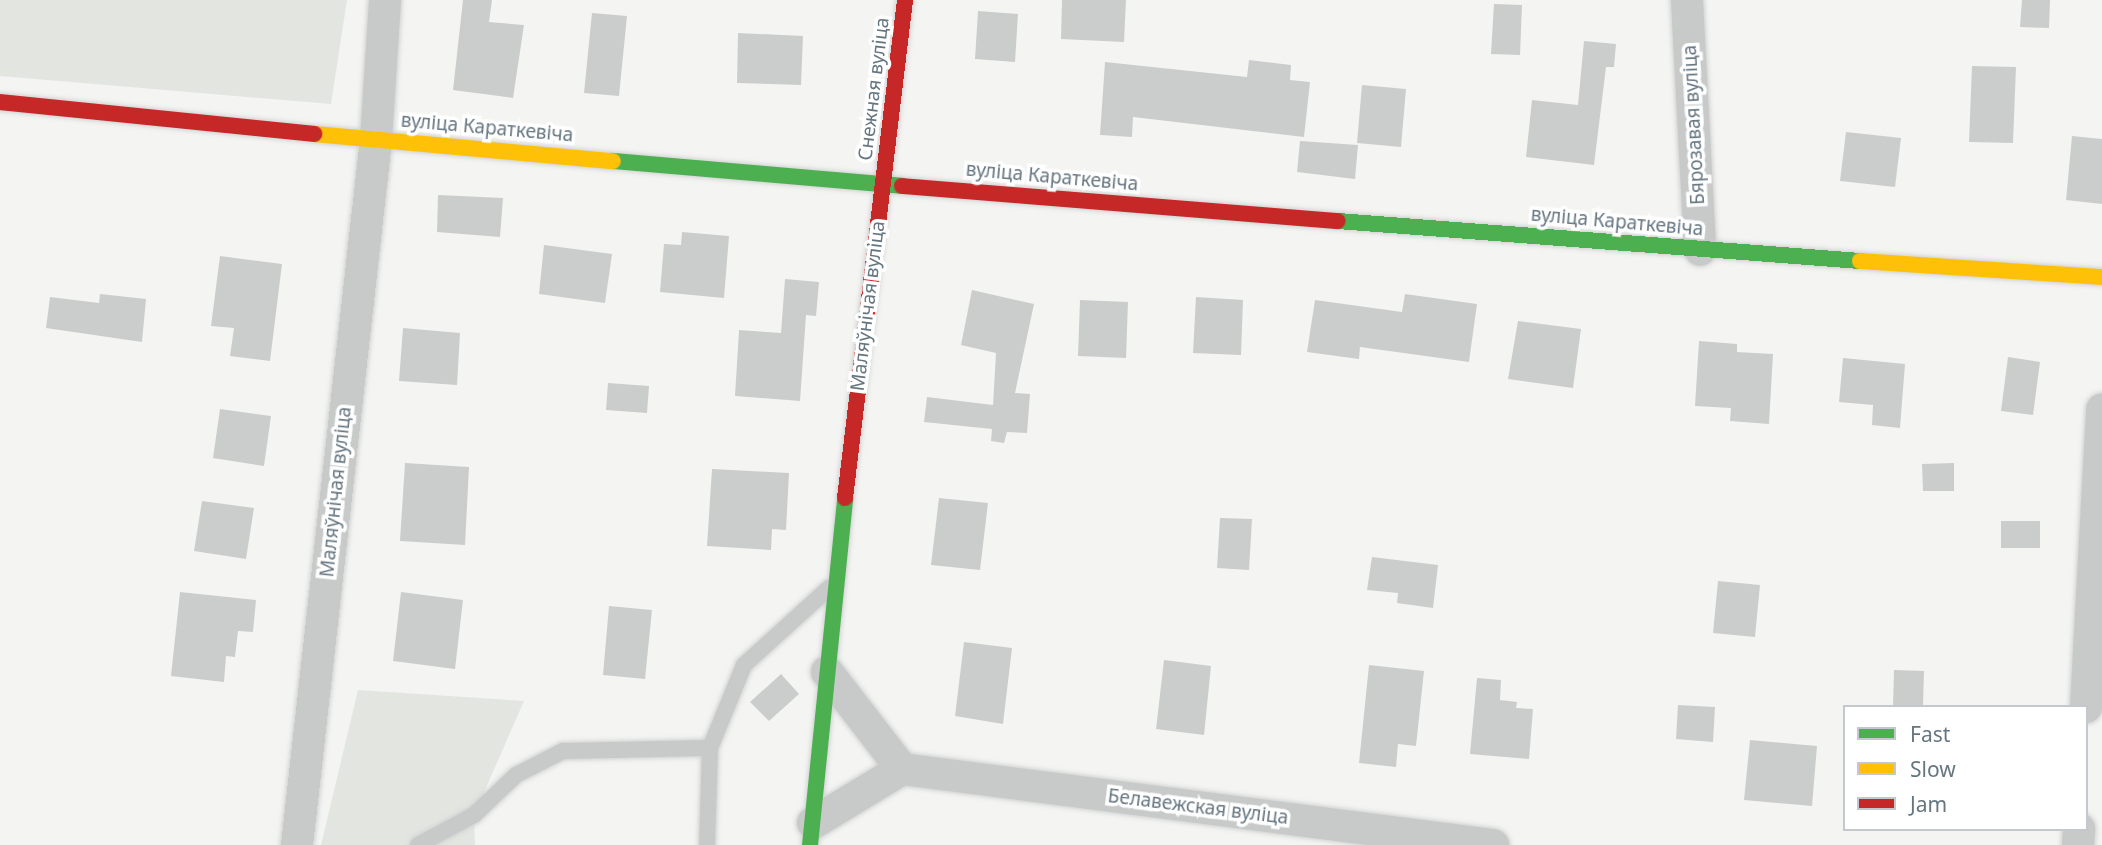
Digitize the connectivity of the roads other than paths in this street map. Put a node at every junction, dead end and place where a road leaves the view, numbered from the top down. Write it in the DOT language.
graph roads {
  1 [pos="385,0"];
  2 [pos="905,0"];
  3 [pos="1687,0"];
  4 [pos="0,102"];
  5 [pos="376,140"];
  6 [pos="883,184"];
  7 [pos="1700,250"];
  8 [pos="2102,277"];
  9 [pos="2102,409"];
  10 [pos="834,584"];
  11 [pos="2095,655"];
  12 [pos="827,671"];
  13 [pos="2086,705"];
  14 [pos="710,748"];
  15 [pos="902,769"];
  16 [pos="812,834"];
  17 [pos="297,845"];
  18 [pos="418,845"];
  19 [pos="707,845"];
  20 [pos="1493,845"];
  1 -- 5 [label="street, Маляўнічая вуліца"];
  2 -- 6 [label="street, Снежная вуліца"];
  3 -- 7 [label="street, Бярозавая вуліца"];
  4 -- 5 [label="street, вуліца Караткевіча"];
  5 -- 6 [label="street, вуліца Караткевіча"];
  5 -- 17 [label="street, Маляўнічая вуліца"];
  6 -- 7 [label="street, вуліца Караткевіча"];
  6 -- 10 [label="street, Маляўнічая вуліца"];
  7 -- 8 [label="street, вуліца Караткевіча"];
  9 -- 11 [label="street"];
  10 -- 12 [label="street, Маляўнічая вуліца"];
  10 -- 14 [label="lane"];
  11 -- 13 [label="street"];
  12 -- 15 [label="street"];
  12 -- 16 [label="street, Маляўнічая вуліца"];
  14 -- 18 [label="lane"];
  14 -- 19 [label="lane"];
  15 -- 16 [label="street"];
  15 -- 20 [label="street, Белавежская вуліца"];
}
